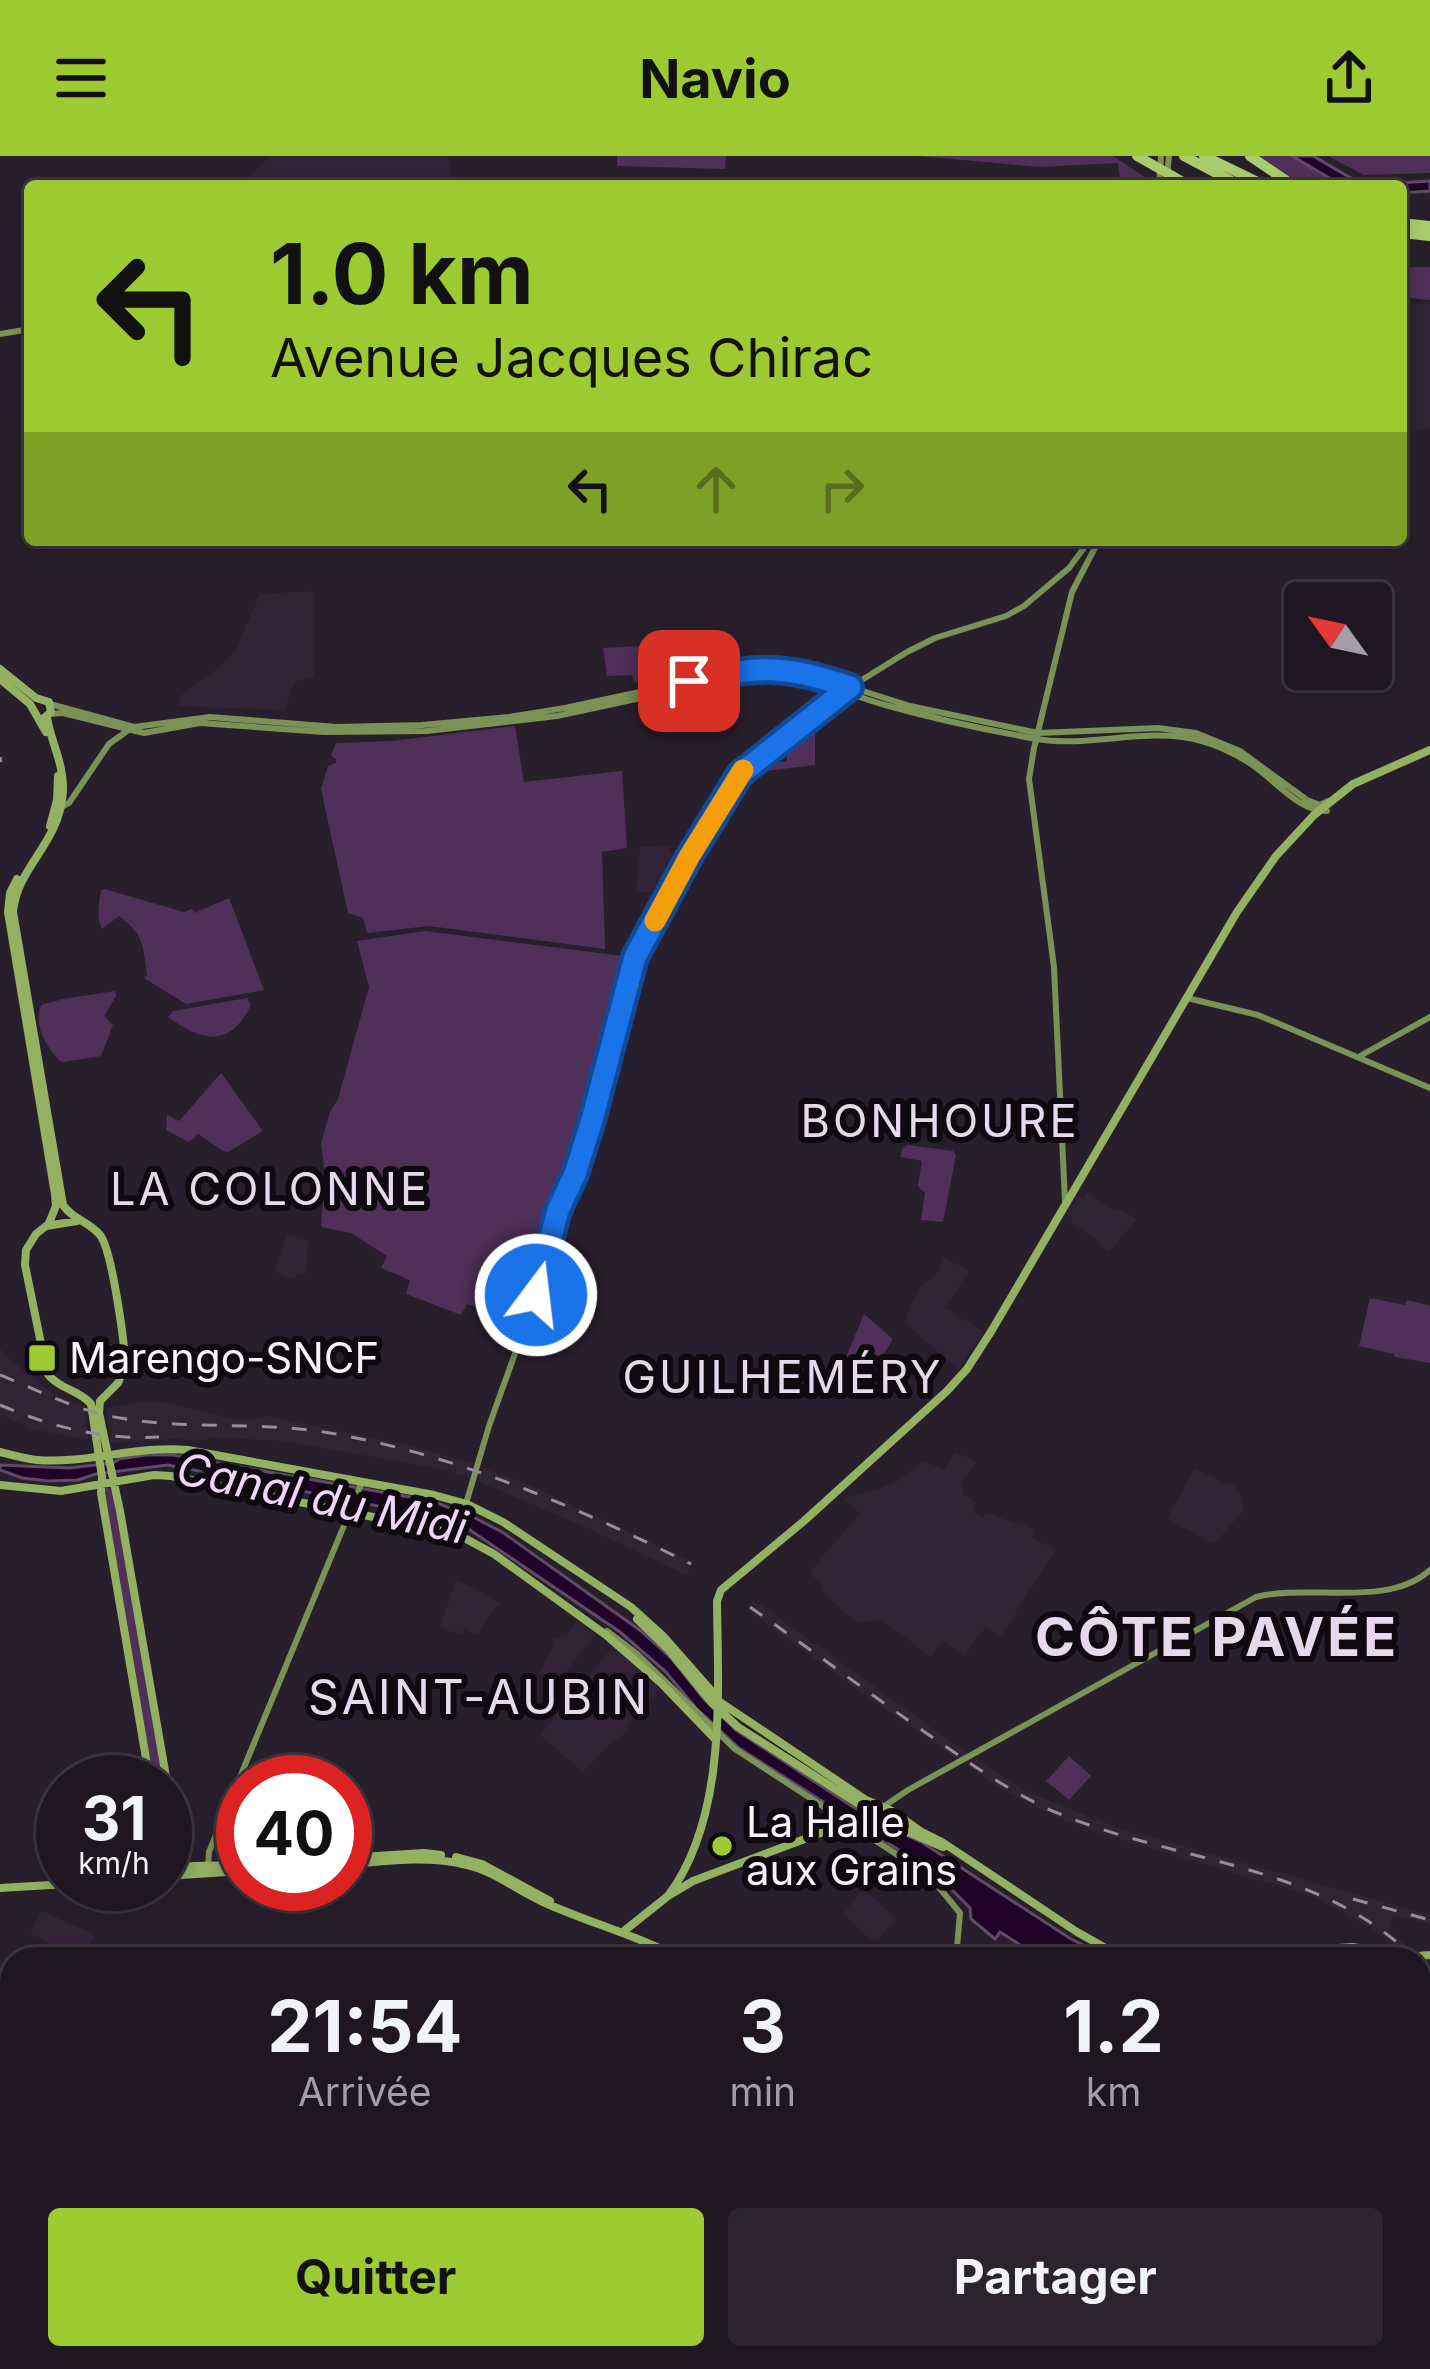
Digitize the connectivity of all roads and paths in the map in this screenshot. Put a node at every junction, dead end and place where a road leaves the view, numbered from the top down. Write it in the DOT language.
graph roads {
  1 [pos="1184,156"];
  2 [pos="1204,156"];
  3 [pos="1250,156"];
  4 [pos="1141,158"];
  5 [pos="1169,176"];
  6 [pos="1230,180"];
  7 [pos="1254,180"];
  8 [pos="1285,180"];
  9 [pos="1088,546"];
  10 [pos="1091,546"];
  11 [pos="0,669"];
  12 [pos="867,677"];
  13 [pos="0,679"];
  14 [pos="827,685"];
  15 [pos="847,689"];
  16 [pos="871,694"];
  17 [pos="832,700"];
  18 [pos="43,710"];
  19 [pos="1041,720"];
  20 [pos="127,731"];
  21 [pos="1037,736"];
  22 [pos="1058,737"];
  23 [pos="1430,750"];
  24 [pos="1032,756"];
  25 [pos="1268,773"];
  26 [pos="61,807"];
  27 [pos="1319,811"];
  28 [pos="1282,849"];
  29 [pos="1187,998"];
  30 [pos="25,1003"];
  31 [pos="1430,1017"];
  32 [pos="1358,1057"];
  33 [pos="1430,1088"];
  34 [pos="1074,1186"];
  35 [pos="79,1221"];
  36 [pos="49,1224"];
  37 [pos="95,1405"];
  38 [pos="0,1452"];
  39 [pos="103,1458"];
  40 [pos="107,1480"];
  41 [pos="0,1484"];
  42 [pos="362,1484"];
  43 [pos="466,1507"];
  44 [pos="352,1509"];
  45 [pos="458,1530"];
  46 [pos="1430,1570"];
  47 [pos="613,1598"];
  48 [pos="568,1607"];
  49 [pos="682,1656"];
  50 [pos="717,1676"];
  51 [pos="723,1709"];
  52 [pos="705,1726"];
  53 [pos="715,1736"];
  54 [pos="145,1755"];
  55 [pos="162,1755"];
  56 [pos="871,1808"];
  57 [pos="922,1832"];
  58 [pos="944,1847"];
  59 [pos="691,1852"];
  60 [pos="372,1859"];
  61 [pos="970,1862"];
  62 [pos="208,1866"];
  63 [pos="216,1866"];
  64 [pos="192,1869"];
  65 [pos="709,1875"];
  66 [pos="36,1884"];
  67 [pos="0,1886"];
  68 [pos="668,1896"];
  69 [pos="623,1932"];
  70 [pos="656,1947"];
  71 [pos="957,1947"];
  72 [pos="1101,1947"];
  1 -- 6 [label="highway"];
  2 -- 7 [label="highway"];
  3 -- 8 [label="highway"];
  4 -- 5 [label="highway"];
  9 -- 12 [label="main road"];
  10 -- 19 [label="main road"];
  11 -- 18 [label="main road"];
  12 -- 15 [label="main road"];
  12 -- 16 [label="main road"];
  13 -- 18 [label="main road"];
  14 -- 15 [label="main road"];
  14 -- 17 [label="main road"];
  14 -- 20 [label="main road"];
  15 -- 16 [label="main road"];
  15 -- 17 [label="main road"];
  15 -- 18 [label="main road"];
  15 -- 21 [label="main road"];
  16 -- 21 [label="main road"];
  17 -- 43 [label="main road"];
  18 -- 20 [label="main road"];
  18 -- 26 [label="main road"];
  18 -- 30 [label="main road"];
  19 -- 21 [label="main road"];
  19 -- 22 [label="main road"];
  20 -- 26 [label="main road"];
  21 -- 22 [label="main road"];
  21 -- 24 [label="main road"];
  22 -- 24 [label="main road"];
  22 -- 25 [label="main road"];
  23 -- 27 [label="main road"];
  24 -- 34 [label="main road"];
  25 -- 27 [label="main road"];
  25 -- 27 [label="main road"];
  26 -- 30 [label="main road"];
  27 -- 28 [label="main road"];
  27 -- 28 [label="main road"];
  28 -- 29 [label="main road"];
  29 -- 32 [label="main road"];
  29 -- 34 [label="main road"];
  30 -- 35 [label="main road"];
  30 -- 36 [label="main road"];
  31 -- 32 [label="main road"];
  32 -- 33 [label="main road"];
  34 -- 50 [label="main road"];
  35 -- 36 [label="main road"];
  35 -- 37 [label="main road"];
  36 -- 37 [label="main road"];
  37 -- 39 [label="main road"];
  38 -- 39 [label="main road"];
  39 -- 40 [label="main road"];
  39 -- 42 [label="main road"];
  40 -- 41 [label="main road"];
  40 -- 44 [label="main road"];
  40 -- 54 [label="main road"];
  40 -- 55 [label="main road"];
  42 -- 43 [label="main road"];
  42 -- 44 [label="main road"];
  43 -- 45 [label="main road"];
  43 -- 47 [label="main road"];
  44 -- 45 [label="main road"];
  44 -- 62 [label="main road"];
  45 -- 48 [label="main road"];
  46 -- 56 [label="main road"];
  47 -- 49 [label="main road"];
  47 -- 51 [label="main road"];
  48 -- 52 [label="main road"];
  48 -- 71 [label="main road"];
  49 -- 50 [label="main road"];
  49 -- 51 [label="main road"];
  50 -- 51 [label="main road"];
  51 -- 52 [label="main road"];
  51 -- 53 [label="main road"];
  51 -- 56 [label="main road"];
  51 -- 58 [label="main road"];
  52 -- 53 [label="main road"];
  53 -- 59 [label="main road"];
  56 -- 57 [label="main road"];
  56 -- 65 [label="main road"];
  57 -- 58 [label="main road"];
  57 -- 61 [label="main road"];
  58 -- 61 [label="main road"];
  59 -- 65 [label="main road"];
  59 -- 68 [label="main road"];
  60 -- 69 [label="main road"];
  61 -- 72 [label="main road"];
  62 -- 63 [label="main road"];
  62 -- 64 [label="main road"];
  65 -- 68 [label="main road"];
  66 -- 67 [label="main road"];
  68 -- 69 [label="main road"];
  69 -- 70 [label="main road"];
}
